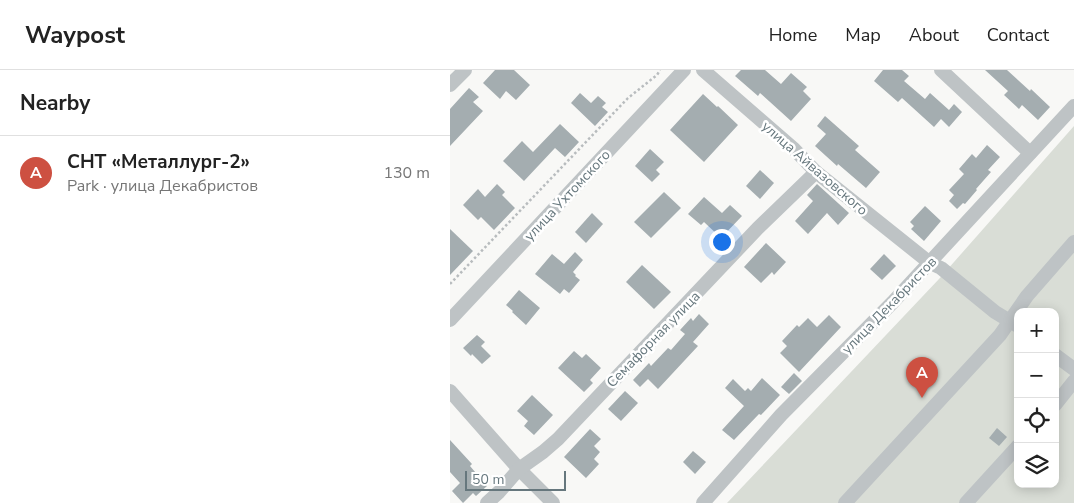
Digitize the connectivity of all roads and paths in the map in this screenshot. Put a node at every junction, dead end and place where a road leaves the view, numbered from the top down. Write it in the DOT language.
graph roads {
  1 [pos="465,70"];
  2 [pos="660,70"];
  3 [pos="684,70"];
  4 [pos="703,70"];
  5 [pos="941,70"];
  6 [pos="450,86"];
  7 [pos="1074,106"];
  8 [pos="1030,153"];
  9 [pos="816,172"];
  10 [pos="1074,242"];
  11 [pos="930,263"];
  12 [pos="450,284"];
  13 [pos="1021,308"];
  14 [pos="450,320"];
  15 [pos="1014,324"];
  16 [pos="1059,358"];
  17 [pos="1074,370"];
  18 [pos="1074,381"];
  19 [pos="450,391"];
  20 [pos="1059,400"];
  21 [pos="1014,450"];
  22 [pos="519,469"];
  23 [pos="487,503"];
  24 [pos="553,503"];
  25 [pos="703,503"];
  26 [pos="845,503"];
  27 [pos="966,503"];
  1 -- 6 [label="street"];
  2 -- 12 [label="path"];
  3 -- 14 [label="street, улица Ухтомского"];
  4 -- 9 [label="street, улица Айвазовского"];
  5 -- 8 [label="street"];
  7 -- 8 [label="street, улица Декабристов"];
  8 -- 11 [label="street, улица Декабристов"];
  9 -- 11 [label="street, улица Айвазовского"];
  9 -- 22 [label="street, Семафорная улица"];
  10 -- 13 [label="street"];
  11 -- 15 [label="street, улица Айвазовского"];
  11 -- 25 [label="street, улица Декабристов"];
  15 -- 26 [label="street"];
  16 -- 17 [label="street"];
  18 -- 20 [label="street"];
  19 -- 22 [label="street"];
  21 -- 27 [label="street"];
  22 -- 23 [label="street, Семафорная улица"];
  22 -- 24 [label="street"];
}
